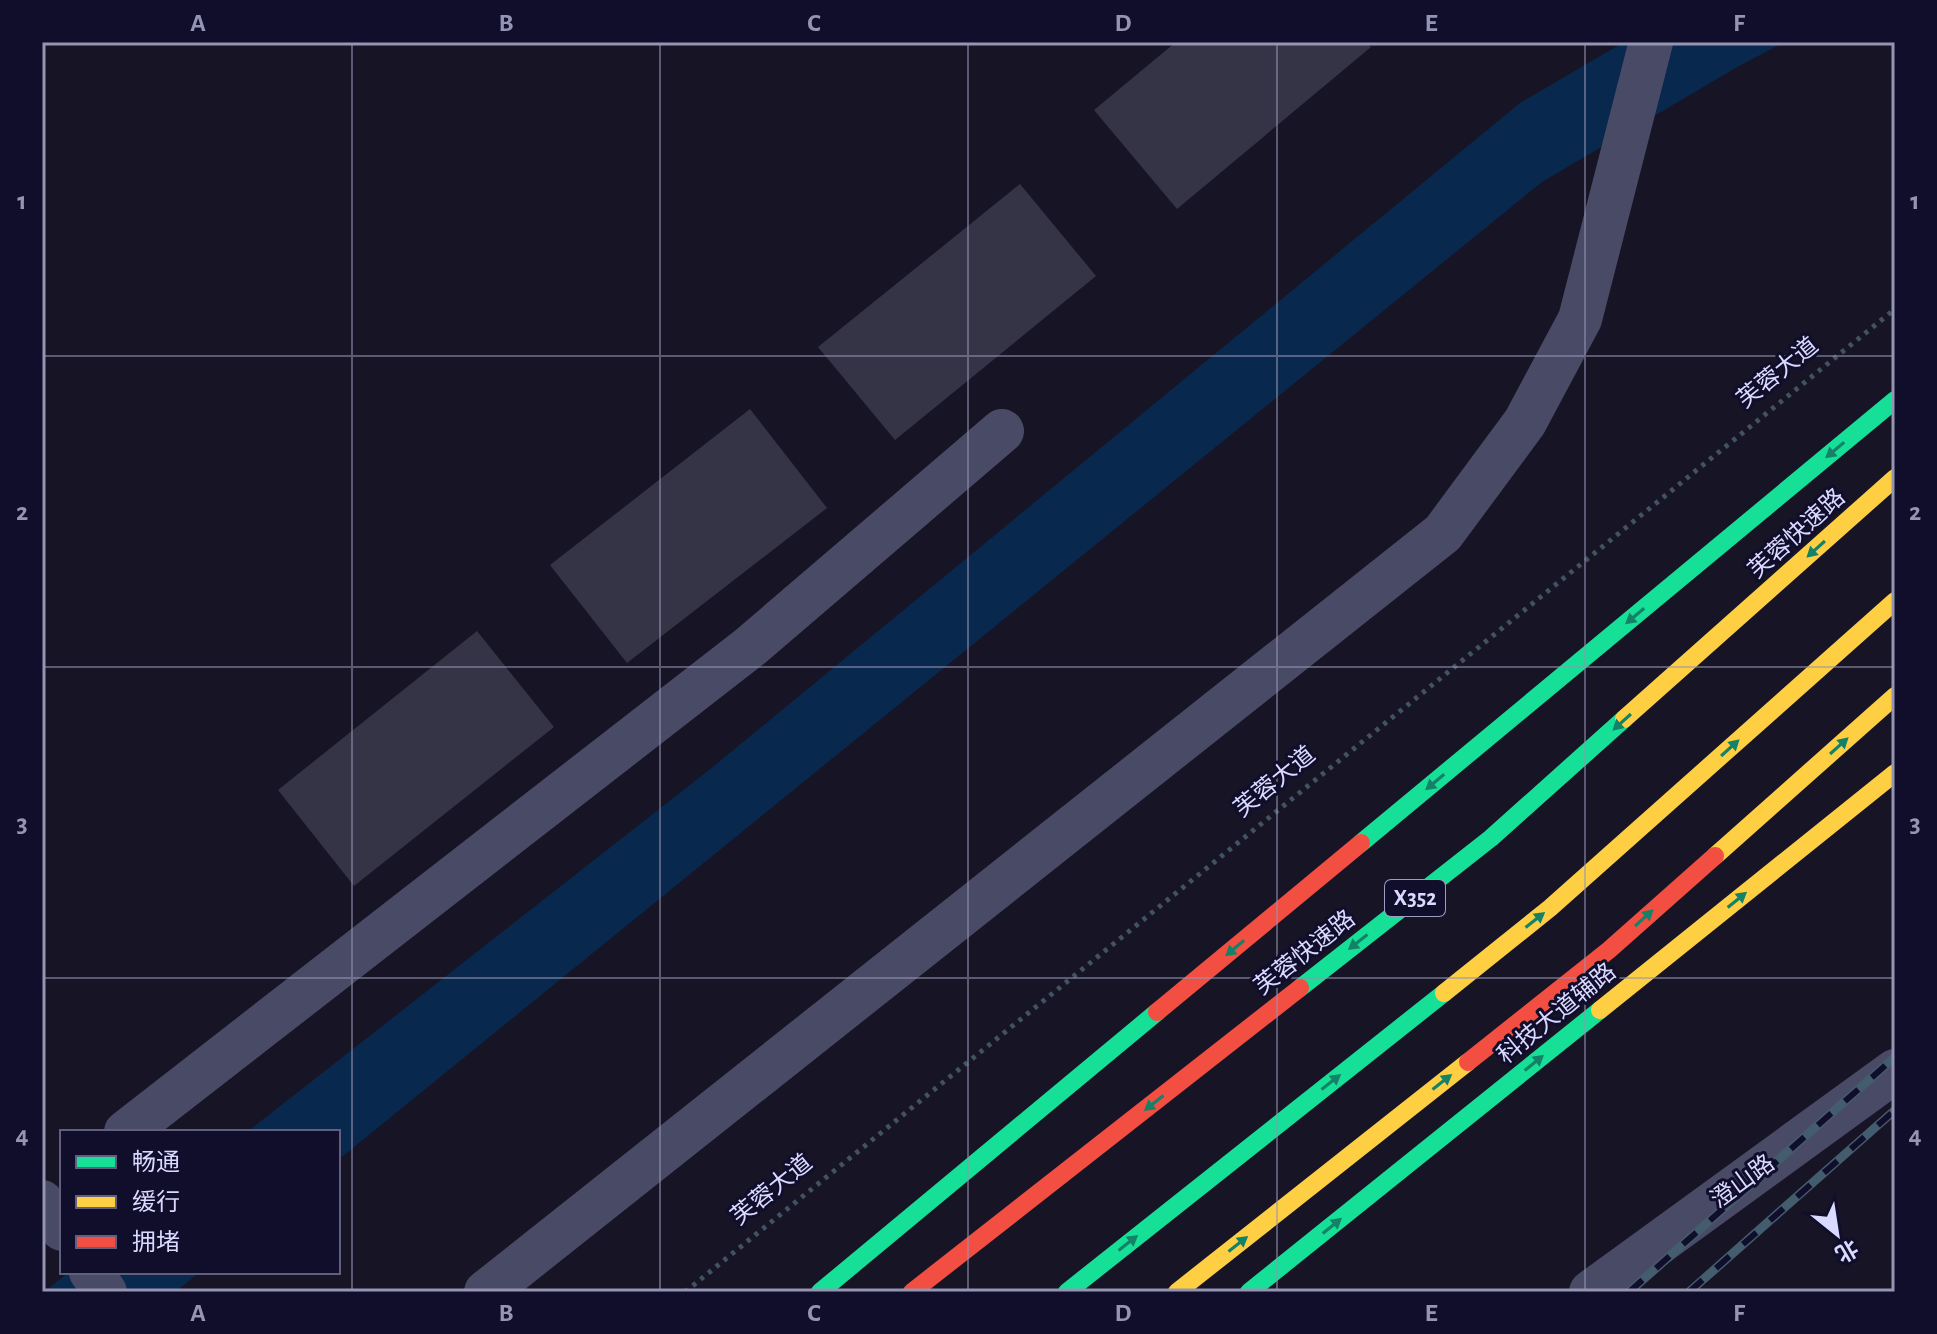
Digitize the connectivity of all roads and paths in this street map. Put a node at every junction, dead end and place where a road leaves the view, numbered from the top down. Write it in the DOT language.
graph roads {
  1 [pos="1651,42"];
  2 [pos="1895,309"];
  3 [pos="1895,400"];
  4 [pos="1002,431"];
  5 [pos="1895,478"];
  6 [pos="1895,601"];
  7 [pos="1895,696"];
  8 [pos="1895,773"];
  9 [pos="1895,1071"];
  10 [pos="129,1130"];
  11 [pos="60,1184"];
  12 [pos="42,1200"];
  13 [pos="60,1226"];
  14 [pos="92,1274"];
  15 [pos="105,1292"];
  16 [pos="486,1292"];
  17 [pos="685,1292"];
  18 [pos="820,1292"];
  19 [pos="912,1292"];
  20 [pos="1067,1292"];
  21 [pos="1177,1292"];
  22 [pos="1249,1292"];
  23 [pos="1591,1292"];
  1 -- 16 [label="street"];
  2 -- 17 [label="path, 芙蓉大道"];
  3 -- 18 [label="main road, one-way"];
  4 -- 10 [label="street"];
  5 -- 19 [label="main road, 芙蓉快速路 / X352, one-way"];
  20 -- 6 [label="main road, one-way"];
  21 -- 7 [label="main road, one-way"];
  22 -- 8 [label="main road, 科技大道辅路, one-way"];
  9 -- 23 [label="street, 澄山路"];
  11 -- 12 [label="street"];
  12 -- 13 [label="street"];
  14 -- 15 [label="street"];
}
